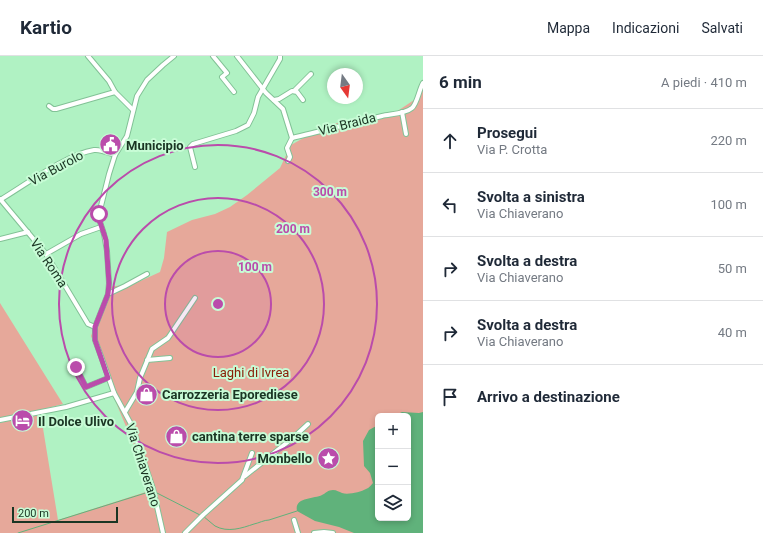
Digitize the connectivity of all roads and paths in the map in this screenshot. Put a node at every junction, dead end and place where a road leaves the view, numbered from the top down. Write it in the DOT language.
graph roads {
  1 [pos="88,56"];
  2 [pos="173,56"];
  3 [pos="213,56"];
  4 [pos="237,56"];
  5 [pos="280,56"];
  6 [pos="311,74"];
  7 [pos="423,83"];
  8 [pos="264,88"];
  9 [pos="294,91"];
  10 [pos="115,92"];
  11 [pos="234,92"];
  12 [pos="274,100"];
  13 [pos="303,100"];
  14 [pos="49,106"];
  15 [pos="133,110"];
  16 [pos="402,112"];
  17 [pos="406,134"];
  18 [pos="292,138"];
  19 [pos="115,155"];
  20 [pos="288,162"];
  21 [pos="195,166"];
  22 [pos="0,199"];
  23 [pos="101,227"];
  24 [pos="28,232"];
  25 [pos="0,239"];
  26 [pos="46,254"];
  27 [pos="147,274"];
  28 [pos="108,294"];
  29 [pos="196,298"];
  30 [pos="95,327"];
  31 [pos="170,358"];
  32 [pos="147,360"];
  33 [pos="76,367"];
  34 [pos="108,378"];
  35 [pos="114,393"];
  36 [pos="125,412"];
  37 [pos="0,420"];
  38 [pos="308,424"];
  39 [pos="252,453"];
  40 [pos="242,480"];
  41 [pos="294,520"];
  42 [pos="163,533"];
  43 [pos="185,533"];
  44 [pos="298,533"];
  45 [pos="314,533"];
  46 [pos="333,533"];
  1 -- 10 [label="street"];
  2 -- 15 [label="street"];
  3 -- 11 [label="street"];
  4 -- 8 [label="street"];
  5 -- 8 [label="street"];
  6 -- 9 [label="street"];
  7 -- 16 [label="street"];
  8 -- 12 [label="street"];
  8 -- 21 [label="street"];
  9 -- 12 [label="street"];
  9 -- 13 [label="street"];
  10 -- 14 [label="street"];
  10 -- 15 [label="street"];
  12 -- 18 [label="street"];
  15 -- 19 [label="street"];
  16 -- 17 [label="street"];
  16 -- 18 [label="street, Via Braida"];
  18 -- 20 [label="street"];
  19 -- 22 [label="street, Via Burolo"];
  19 -- 23 [label="street"];
  22 -- 24 [label="street, Via Roma"];
  23 -- 26 [label="street"];
  23 -- 28 [label="street"];
  24 -- 25 [label="street"];
  24 -- 26 [label="street, Via Roma"];
  26 -- 30 [label="street, Via Roma"];
  27 -- 28 [label="street"];
  28 -- 30 [label="street"];
  29 -- 32 [label="street"];
  30 -- 34 [label="street, Via Chiaverano"];
  31 -- 32 [label="street"];
  32 -- 36 [label="street"];
  33 -- 34 [label="street"];
  34 -- 35 [label="street, Via Chiaverano"];
  35 -- 36 [label="street, Via Chiaverano"];
  35 -- 37 [label="street"];
  36 -- 42 [label="street, Via Chiaverano"];
  38 -- 40 [label="street"];
  39 -- 40 [label="street"];
  40 -- 43 [label="street"];
  41 -- 44 [label="street"];
  45 -- 46 [label="street"];
}
